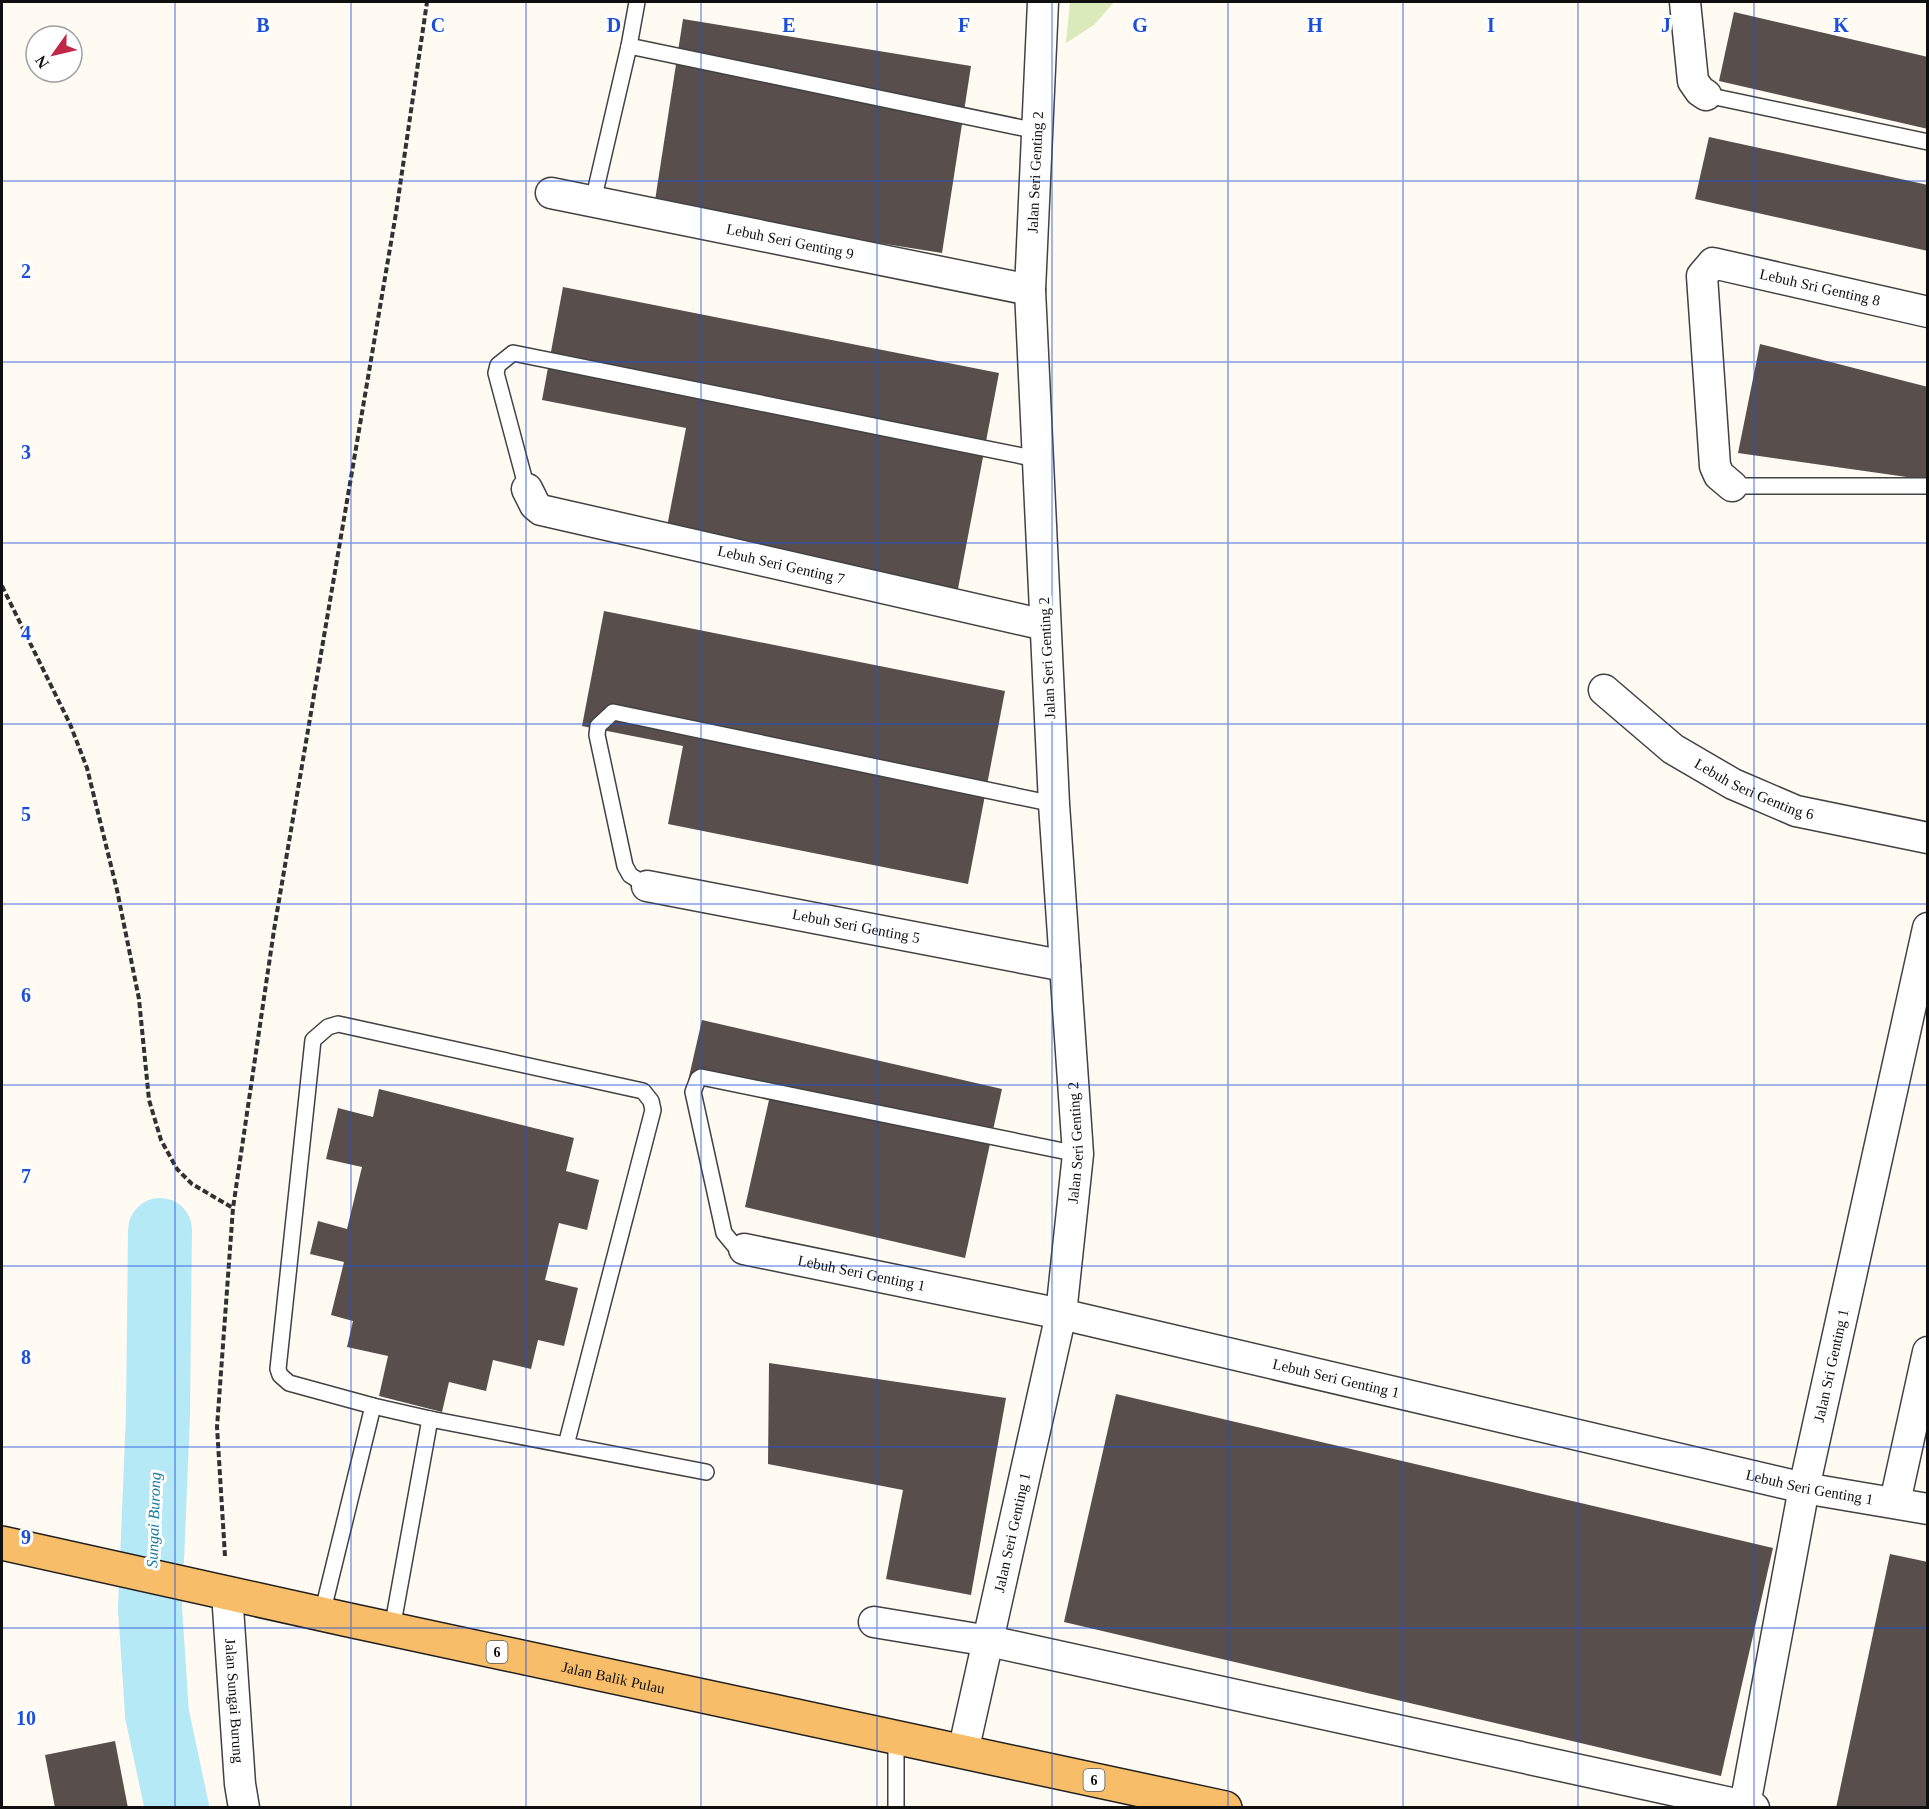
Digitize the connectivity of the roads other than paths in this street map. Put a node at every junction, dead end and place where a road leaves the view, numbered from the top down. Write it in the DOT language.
graph roads {
  1 [pos="638,2"];
  2 [pos="1043,2"];
  3 [pos="1685,2"];
  4 [pos="629,46"];
  5 [pos="1706,95"];
  6 [pos="1037,130"];
  7 [pos="1928,142"];
  8 [pos="551,192"];
  9 [pos="593,201"];
  10 [pos="1030,290"];
  11 [pos="1928,312"];
  12 [pos="1037,459"];
  13 [pos="1732,486"];
  14 [pos="1928,486"];
  15 [pos="527,489"];
  16 [pos="1045,625"];
  17 [pos="1604,690"];
  18 [pos="1054,804"];
  19 [pos="1928,838"];
  20 [pos="647,886"];
  21 [pos="1928,928"];
  22 [pos="1065,966"];
  23 [pos="1078,1155"];
  24 [pos="744,1250"];
  25 [pos="1061,1314"];
  26 [pos="1928,1352"];
  27 [pos="373,1406"];
  28 [pos="430,1419"];
  29 [pos="566,1445"];
  30 [pos="706,1472"];
  31 [pos="1804,1488"];
  32 [pos="1894,1502"];
  33 [pos="1928,1509"];
  34 [pos="2,1543"];
  35 [pos="227,1593"];
  36 [pos="322,1614"];
  37 [pos="874,1622"];
  38 [pos="392,1629"];
  39 [pos="989,1641"];
  40 [pos="896,1738"];
  41 [pos="963,1752"];
  42 [pos="1750,1807"];
  43 [pos="244,1808"];
  44 [pos="896,1808"];
  45 [pos="1225,1808"];
  1 -- 4 [label="lane"];
  2 -- 6 [label="street, Jalan Seri Genting 2"];
  3 -- 5 [label="street"];
  4 -- 6 [label="lane"];
  4 -- 9 [label="lane"];
  5 -- 7 [label="lane"];
  6 -- 10 [label="street, Jalan Seri Genting 2"];
  8 -- 9 [label="street, Lebuh Seri Genting 9"];
  9 -- 10 [label="street, Lebuh Seri Genting 9"];
  10 -- 12 [label="street, Jalan Seri Genting 2"];
  11 -- 13 [label="street, Lebuh Sri Genting 8"];
  12 -- 15 [label="lane"];
  12 -- 16 [label="street, Jalan Seri Genting 2"];
  13 -- 14 [label="lane"];
  15 -- 16 [label="street, Lebuh Seri Genting 7"];
  16 -- 18 [label="street, Jalan Seri Genting 2"];
  17 -- 19 [label="street, Lebuh Seri Genting 6"];
  18 -- 20 [label="lane"];
  18 -- 22 [label="street, Jalan Seri Genting 2"];
  20 -- 22 [label="street, Lebuh Seri Genting 5"];
  21 -- 31 [label="street, Jalan Sri Genting 1"];
  22 -- 23 [label="street, Jalan Seri Genting 2"];
  23 -- 24 [label="lane"];
  23 -- 25 [label="street, Jalan Seri Genting 2"];
  24 -- 25 [label="street, Lebuh Seri Genting 1"];
  25 -- 31 [label="street, Lebuh Seri Genting 1"];
  25 -- 39 [label="street, Jalan Seri Genting 1"];
  26 -- 32 [label="street"];
  27 -- 28 [label="lane"];
  27 -- 29 [label="lane"];
  27 -- 36 [label="lane"];
  28 -- 29 [label="lane"];
  28 -- 38 [label="lane"];
  29 -- 30 [label="lane"];
  31 -- 32 [label="street, Lebuh Seri Genting 1"];
  31 -- 42 [label="street, Jalan Sri Genting 1"];
  32 -- 33 [label="street, Lebuh Seri Genting 1"];
  34 -- 35 [label="main road, Jalan Balik Pulau / 6"];
  35 -- 36 [label="main road, Jalan Balik Pulau / 6"];
  35 -- 43 [label="street, Jalan Sungai Burung"];
  36 -- 38 [label="main road, Jalan Balik Pulau / 6"];
  37 -- 39 [label="street"];
  38 -- 40 [label="main road, Jalan Balik Pulau / 6"];
  39 -- 41 [label="street, Jalan Seri Genting 1"];
  39 -- 42 [label="street"];
  40 -- 41 [label="main road, Jalan Balik Pulau / 6"];
  40 -- 44 [label="lane"];
  41 -- 45 [label="main road, Jalan Balik Pulau / 6"];
}
